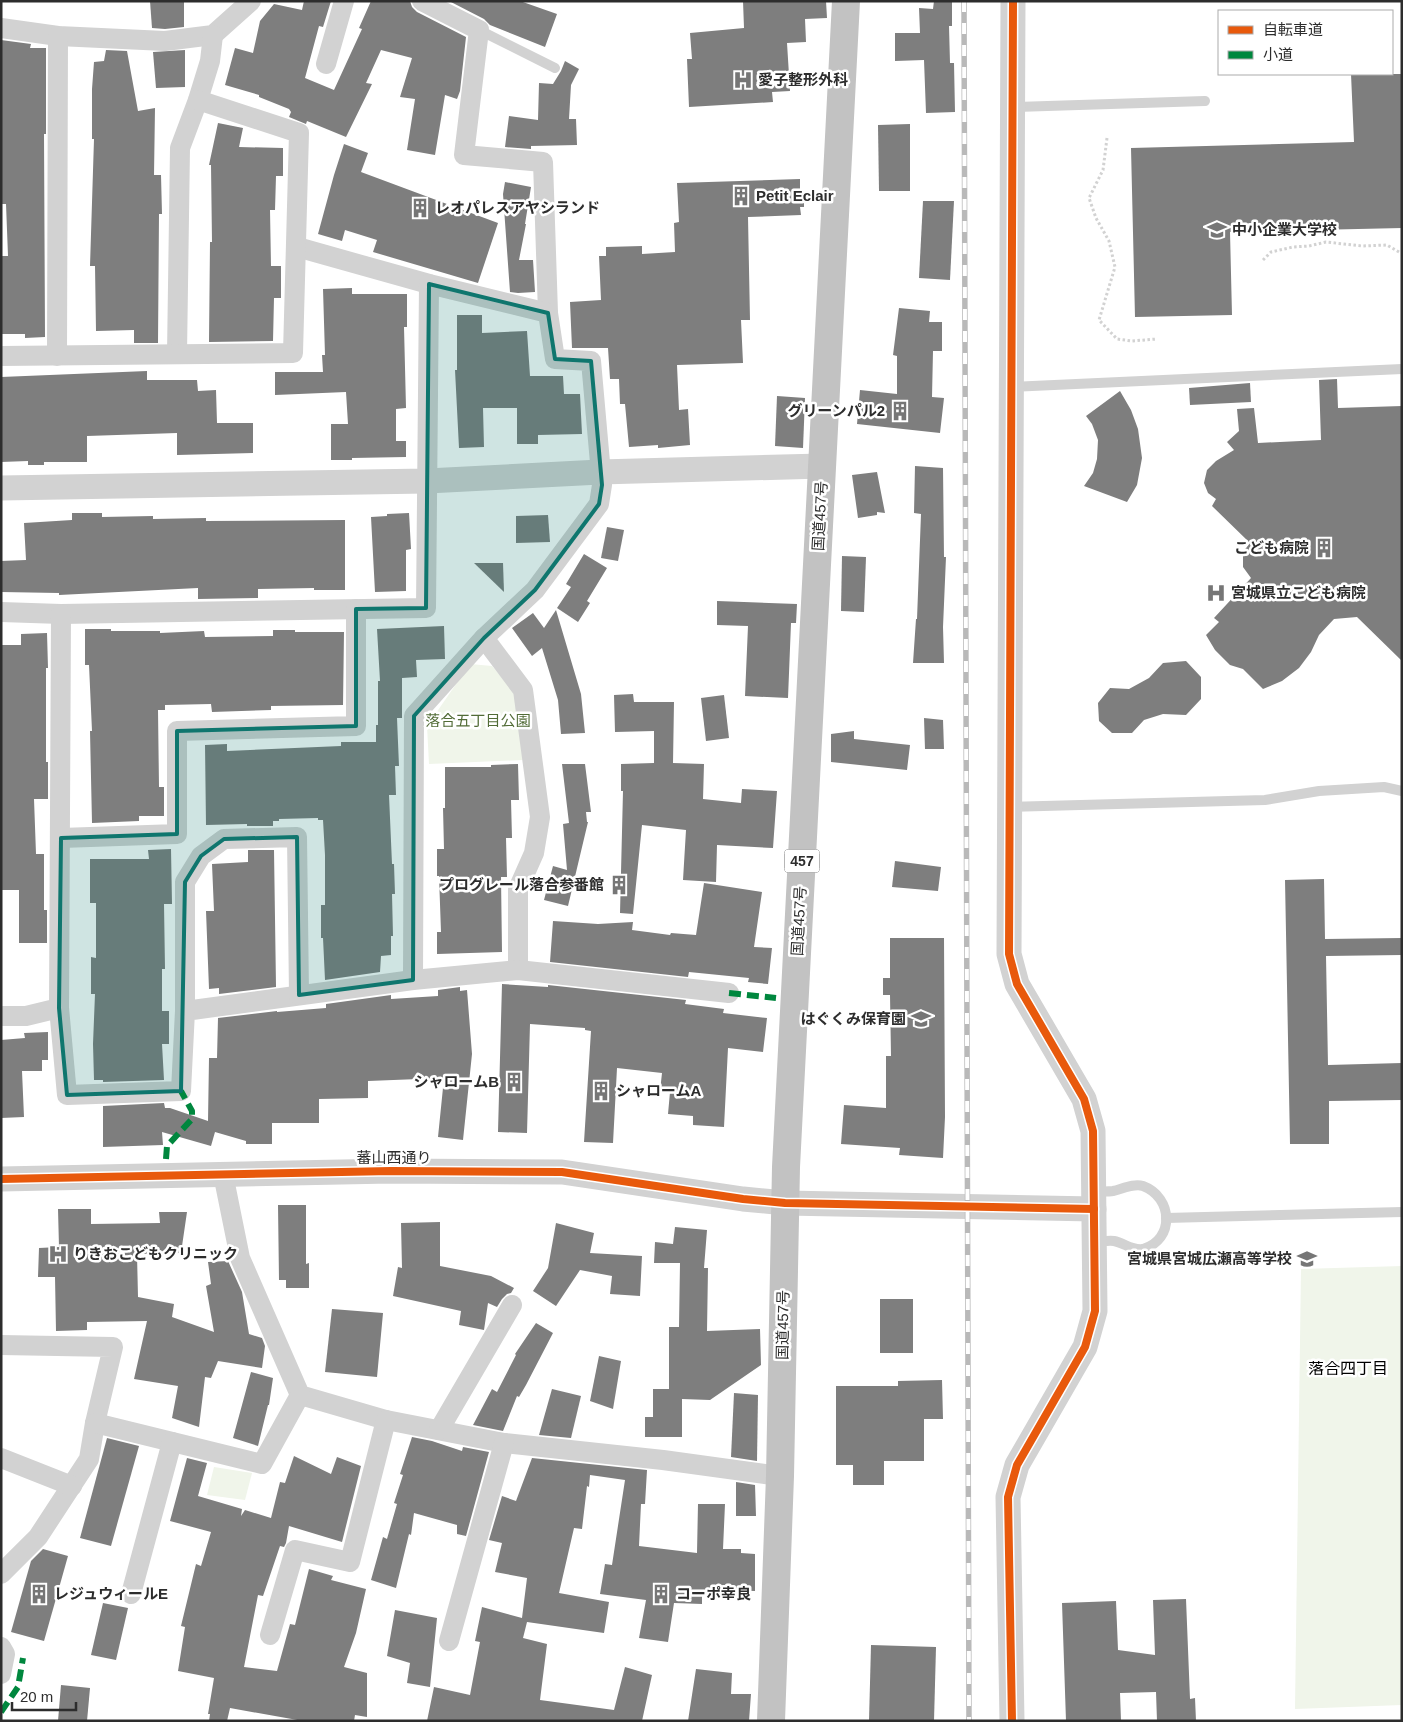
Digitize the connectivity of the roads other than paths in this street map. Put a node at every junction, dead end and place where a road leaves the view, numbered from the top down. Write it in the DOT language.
graph roads {
  1 [pos="251,1"];
  2 [pos="344,1"];
  3 [pos="422,1"];
  4 [pos="846,1"];
  5 [pos="1013,1"];
  6 [pos="1,28"];
  7 [pos="479,30"];
  8 [pos="213,35"];
  9 [pos="58,36"];
  10 [pos="326,64"];
  11 [pos="555,68"];
  12 [pos="198,100"];
  13 [pos="1205,101"];
  14 [pos="1014,107"];
  15 [pos="297,247"];
  16 [pos="428,284"];
  17 [pos="548,312"];
  18 [pos="177,354"];
  19 [pos="1,356"];
  20 [pos="57,356"];
  21 [pos="1402,369"];
  22 [pos="1012,387"];
  23 [pos="822,466"];
  24 [pos="600,472"];
  25 [pos="427,481"];
  26 [pos="1,488"];
  27 [pos="356,609"];
  28 [pos="1,612"];
  29 [pos="61,614"];
  30 [pos="484,638"];
  31 [pos="1402,791"];
  32 [pos="1009,807"];
  33 [pos="61,838"];
  34 [pos="518,970"];
  35 [pos="413,980"];
  36 [pos="729,993"];
  37 [pos="299,995"];
  38 [pos="59,1008"];
  39 [pos="185,1010"];
  40 [pos="1,1016"];
  41 [pos="223,1174"];
  42 [pos="1,1179"];
  43 [pos="1094,1200"];
  44 [pos="785,1203"];
  45 [pos="1402,1212"];
  46 [pos="1166,1218"];
  47 [pos="1094,1242"];
  48 [pos="512,1305"];
  49 [pos="1,1345"];
  50 [pos="300,1395"];
  51 [pos="386,1420"];
  52 [pos="95,1423"];
  53 [pos="438,1430"];
  54 [pos="172,1442"];
  55 [pos="504,1443"];
  56 [pos="1,1458"];
  57 [pos="780,1476"];
  58 [pos="72,1486"];
  59 [pos="1,1574"];
  60 [pos="131,1594"];
  61 [pos="270,1635"];
  62 [pos="449,1641"];
  63 [pos="1,1647"];
  64 [pos="1,1674"];
  65 [pos="771,1721"];
  66 [pos="1012,1721"];
  1 -- 8 [label="street"];
  2 -- 10 [label="street"];
  3 -- 7 [label="street"];
  4 -- 23 [label="highway, 国道457号 / 457"];
  5 -- 14 [label="street"];
  6 -- 9 [label="street"];
  7 -- 11 [label="lane"];
  7 -- 17 [label="street"];
  8 -- 9 [label="street"];
  8 -- 12 [label="street"];
  9 -- 20 [label="street"];
  12 -- 15 [label="street"];
  12 -- 18 [label="street"];
  13 -- 14 [label="lane"];
  14 -- 22 [label="street"];
  15 -- 16 [label="street"];
  15 -- 18 [label="street"];
  16 -- 17 [label="street"];
  16 -- 25 [label="street"];
  17 -- 24 [label="street"];
  18 -- 20 [label="street"];
  19 -- 20 [label="street"];
  21 -- 22 [label="lane"];
  22 -- 32 [label="street"];
  23 -- 24 [label="street"];
  23 -- 44 [label="highway, 国道457号 / 457"];
  24 -- 25 [label="street"];
  24 -- 30 [label="street"];
  25 -- 26 [label="street"];
  25 -- 27 [label="street"];
  27 -- 29 [label="street"];
  27 -- 33 [label="street"];
  28 -- 29 [label="street"];
  29 -- 33 [label="street"];
  30 -- 34 [label="street"];
  30 -- 35 [label="street"];
  31 -- 32 [label="lane"];
  32 -- 43 [label="street"];
  33 -- 38 [label="street"];
  34 -- 35 [label="street"];
  34 -- 36 [label="street"];
  35 -- 37 [label="street"];
  37 -- 39 [label="street"];
  37 -- 39 [label="street"];
  38 -- 39 [label="street"];
  38 -- 40 [label="street"];
  41 -- 42 [label="street, 蕃山西通り"];
  41 -- 44 [label="street, 蕃山西通り"];
  41 -- 50 [label="street"];
  43 -- 44 [label="street, 蕃山西通り"];
  43 -- 46 [label="lane"];
  43 -- 47 [label="street"];
  44 -- 57 [label="highway, 国道457号 / 457"];
  45 -- 46 [label="lane"];
  46 -- 47 [label="lane"];
  47 -- 66 [label="street"];
  48 -- 53 [label="street"];
  49 -- 52 [label="street"];
  50 -- 51 [label="street"];
  50 -- 54 [label="street"];
  51 -- 53 [label="street"];
  51 -- 61 [label="street"];
  52 -- 54 [label="street"];
  52 -- 58 [label="street"];
  53 -- 55 [label="street"];
  54 -- 60 [label="street"];
  55 -- 57 [label="street"];
  55 -- 62 [label="street"];
  56 -- 58 [label="street"];
  57 -- 65 [label="highway, 国道457号 / 457"];
  58 -- 59 [label="street"];
  63 -- 64 [label="street"];
}
